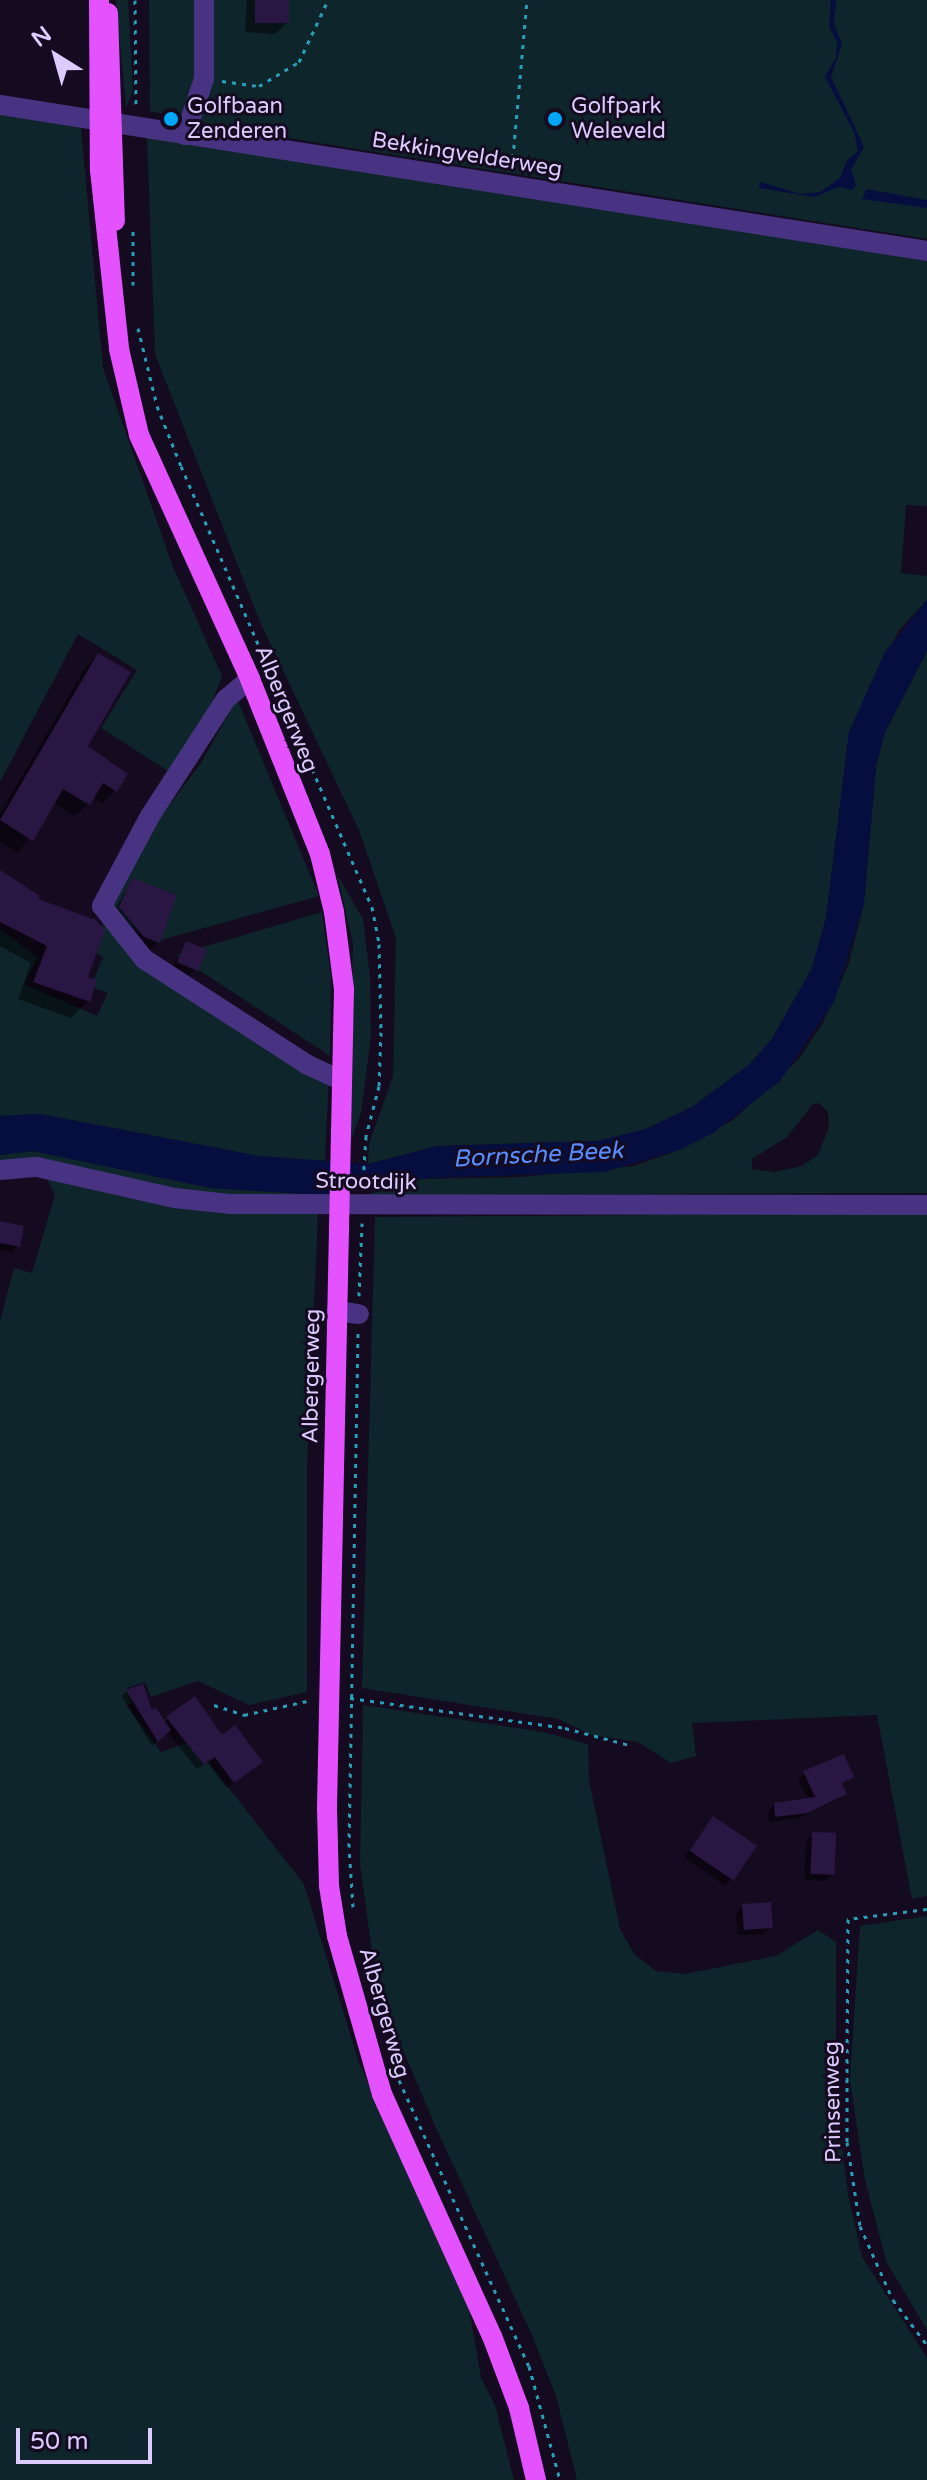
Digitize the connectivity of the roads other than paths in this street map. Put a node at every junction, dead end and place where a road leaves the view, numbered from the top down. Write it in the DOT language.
graph roads {
  1 [pos="99,0"];
  2 [pos="106,0"];
  3 [pos="204,0"];
  4 [pos="0,105"];
  5 [pos="106,123"];
  6 [pos="185,135"];
  7 [pos="927,251"];
  8 [pos="250,679"];
  9 [pos="340,1080"];
  10 [pos="0,1170"];
  11 [pos="338,1201"];
  12 [pos="927,1205"];
  13 [pos="337,1311"];
  14 [pos="359,1314"];
  15 [pos="536,2480"];
  1 -- 5 [label="main road, Albergerweg"];
  2 -- 5 [label="main road, Albergerweg"];
  3 -- 6 [label="street"];
  4 -- 5 [label="street, Bekkingvelderweg"];
  5 -- 6 [label="street, Bekkingvelderweg"];
  5 -- 8 [label="main road, Albergerweg"];
  6 -- 7 [label="street, Bekkingvelderweg"];
  8 -- 9 [label="main road, Albergerweg"];
  8 -- 9 [label="street"];
  9 -- 11 [label="main road, Albergerweg"];
  10 -- 11 [label="street, Strootdijk"];
  11 -- 12 [label="street, Strootdijk"];
  11 -- 13 [label="main road, Albergerweg"];
  13 -- 14 [label="street"];
  13 -- 15 [label="main road, Albergerweg"];
}
